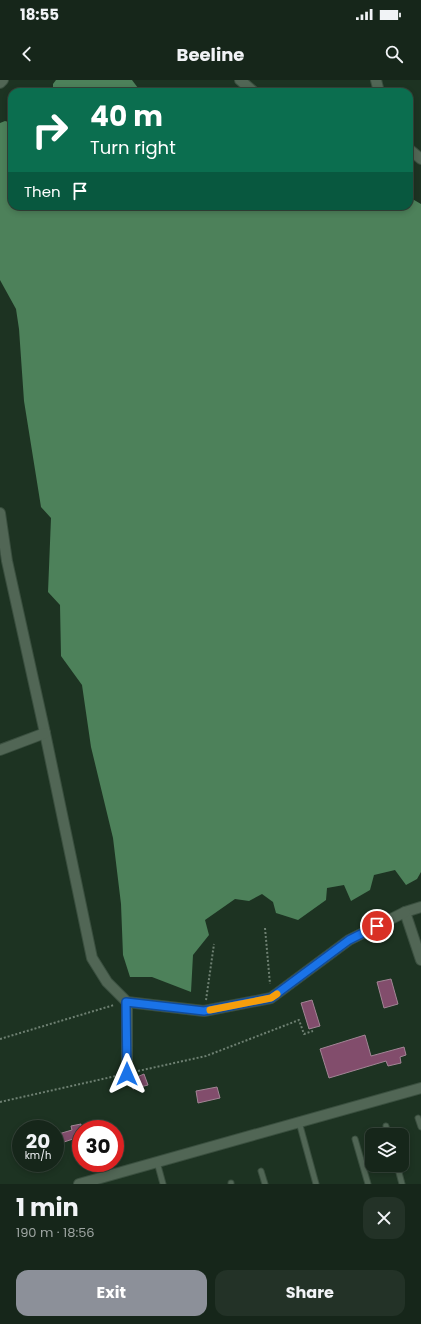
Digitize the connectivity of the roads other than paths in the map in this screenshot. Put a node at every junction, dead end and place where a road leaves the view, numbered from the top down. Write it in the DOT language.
graph roads {
  1 [pos="3,80"];
  2 [pos="240,80"];
  3 [pos="0,83"];
  4 [pos="249,88"];
  5 [pos="413,152"];
  6 [pos="421,159"];
  7 [pos="0,513"];
  8 [pos="46,733"];
  9 [pos="0,750"];
  10 [pos="421,907"];
  11 [pos="405,912"];
  12 [pos="421,960"];
  13 [pos="126,1002"];
  14 [pos="127,1074"];
  15 [pos="421,1088"];
  16 [pos="418,1118"];
  17 [pos="299,1122"];
  18 [pos="421,1126"];
  19 [pos="355,1139"];
  20 [pos="157,1162"];
  21 [pos="261,1171"];
  22 [pos="399,1172"];
  23 [pos="79,1184"];
  24 [pos="163,1184"];
  25 [pos="264,1184"];
  26 [pos="316,1184"];
  27 [pos="368,1184"];
  28 [pos="402,1184"];
  1 -- 3 [label="street"];
  2 -- 4 [label="street"];
  5 -- 6 [label="street"];
  7 -- 8 [label="street"];
  8 -- 9 [label="street"];
  8 -- 13 [label="street"];
  10 -- 11 [label="street"];
  11 -- 12 [label="street"];
  11 -- 13 [label="street"];
  13 -- 14 [label="street"];
  15 -- 17 [label="street"];
  16 -- 18 [label="lane"];
  17 -- 20 [label="street"];
  17 -- 26 [label="lane"];
  19 -- 27 [label="lane"];
  20 -- 23 [label="street"];
  20 -- 24 [label="lane"];
  21 -- 25 [label="lane"];
  22 -- 28 [label="lane"];
}
